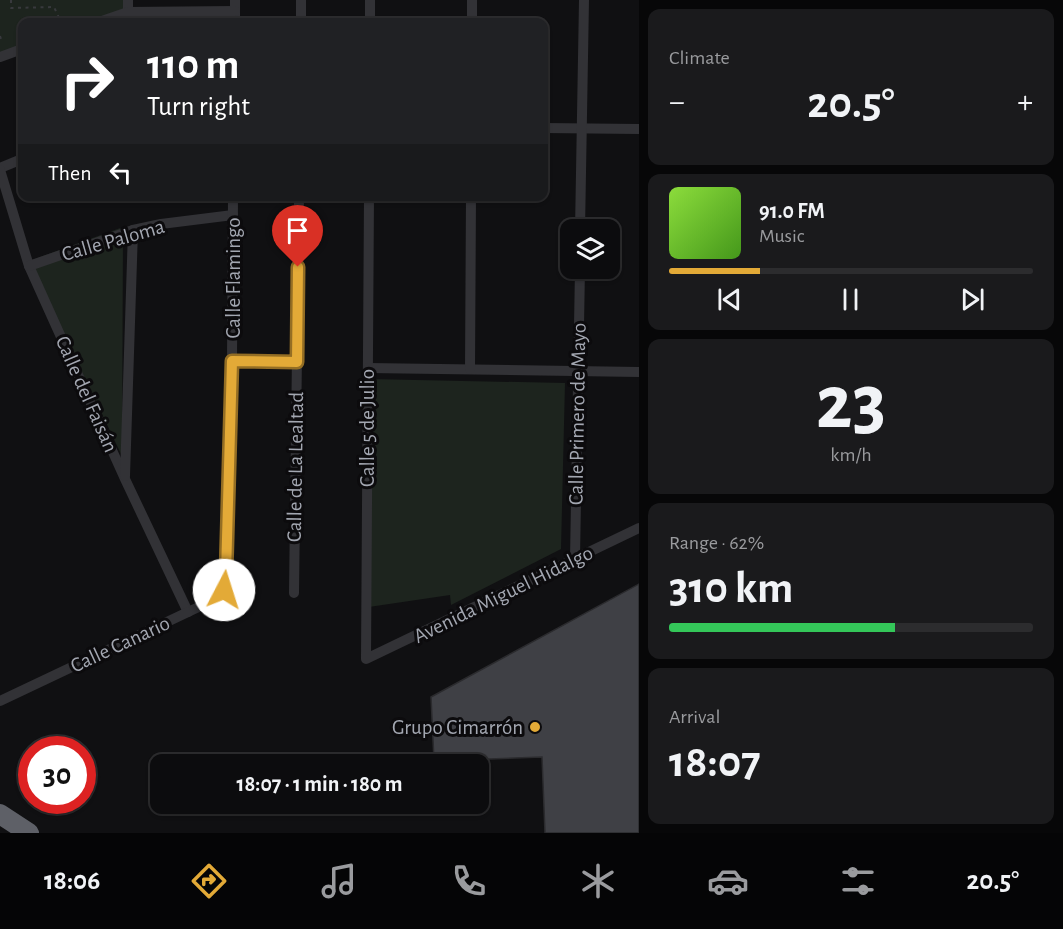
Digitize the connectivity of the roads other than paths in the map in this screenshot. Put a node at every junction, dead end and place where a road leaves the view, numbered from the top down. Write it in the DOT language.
graph roads {
  1 [pos="128,0"];
  2 [pos="301,0"];
  3 [pos="370,0"];
  4 [pos="472,0"];
  5 [pos="584,0"];
  6 [pos="235,11"];
  7 [pos="128,12"];
  8 [pos="111,18"];
  9 [pos="301,18"];
  10 [pos="370,18"];
  11 [pos="472,18"];
  12 [pos="18,50"];
  13 [pos="0,57"];
  14 [pos="548,128"];
  15 [pos="582,128"];
  16 [pos="639,129"];
  17 [pos="18,161"];
  18 [pos="0,169"];
  19 [pos="233,201"];
  20 [pos="299,201"];
  21 [pos="369,201"];
  22 [pos="471,201"];
  23 [pos="233,215"];
  24 [pos="580,219"];
  25 [pos="133,230"];
  26 [pos="29,266"];
  27 [pos="580,279"];
  28 [pos="232,361"];
  29 [pos="297,362"];
  30 [pos="368,368"];
  31 [pos="470,369"];
  32 [pos="578,371"];
  33 [pos="639,372"];
  34 [pos="125,479"];
  35 [pos="639,528"];
  36 [pos="575,559"];
  37 [pos="226,574"];
  38 [pos="294,593"];
  39 [pos="188,612"];
  40 [pos="366,659"];
  41 [pos="0,701"];
  42 [pos="0,814"];
  43 [pos="29,833"];
  1 -- 7 [label="street"];
  2 -- 9 [label="street"];
  3 -- 10 [label="street"];
  4 -- 11 [label="street"];
  5 -- 15 [label="street"];
  6 -- 7 [label="street"];
  7 -- 8 [label="street"];
  12 -- 13 [label="street"];
  14 -- 15 [label="street"];
  15 -- 16 [label="street"];
  15 -- 24 [label="street"];
  17 -- 18 [label="street"];
  18 -- 26 [label="street, Calle del Faisán"];
  19 -- 23 [label="street, Calle Flamingo"];
  20 -- 29 [label="street, Calle de La Lealtad"];
  21 -- 30 [label="street, Calle 5 de Julio"];
  22 -- 31 [label="street"];
  23 -- 25 [label="street, Calle Paloma"];
  23 -- 28 [label="street, Calle Flamingo"];
  25 -- 26 [label="street, Calle Paloma"];
  25 -- 34 [label="street"];
  26 -- 34 [label="street, Calle del Faisán"];
  27 -- 32 [label="street, Calle Primero de Mayo"];
  28 -- 29 [label="street"];
  28 -- 37 [label="street, Calle Flamingo"];
  29 -- 38 [label="street, Calle de La Lealtad"];
  30 -- 31 [label="street"];
  30 -- 40 [label="street, Calle 5 de Julio"];
  31 -- 32 [label="street"];
  32 -- 33 [label="street"];
  32 -- 36 [label="street, Calle Primero de Mayo"];
  34 -- 39 [label="street, Calle del Faisán"];
  35 -- 36 [label="street, Avenida Miguel Hidalgo"];
  36 -- 40 [label="street, Avenida Miguel Hidalgo"];
  37 -- 39 [label="street, Calle Canario"];
  39 -- 41 [label="street, Calle Canario"];
  42 -- 43 [label="highway"];
}
